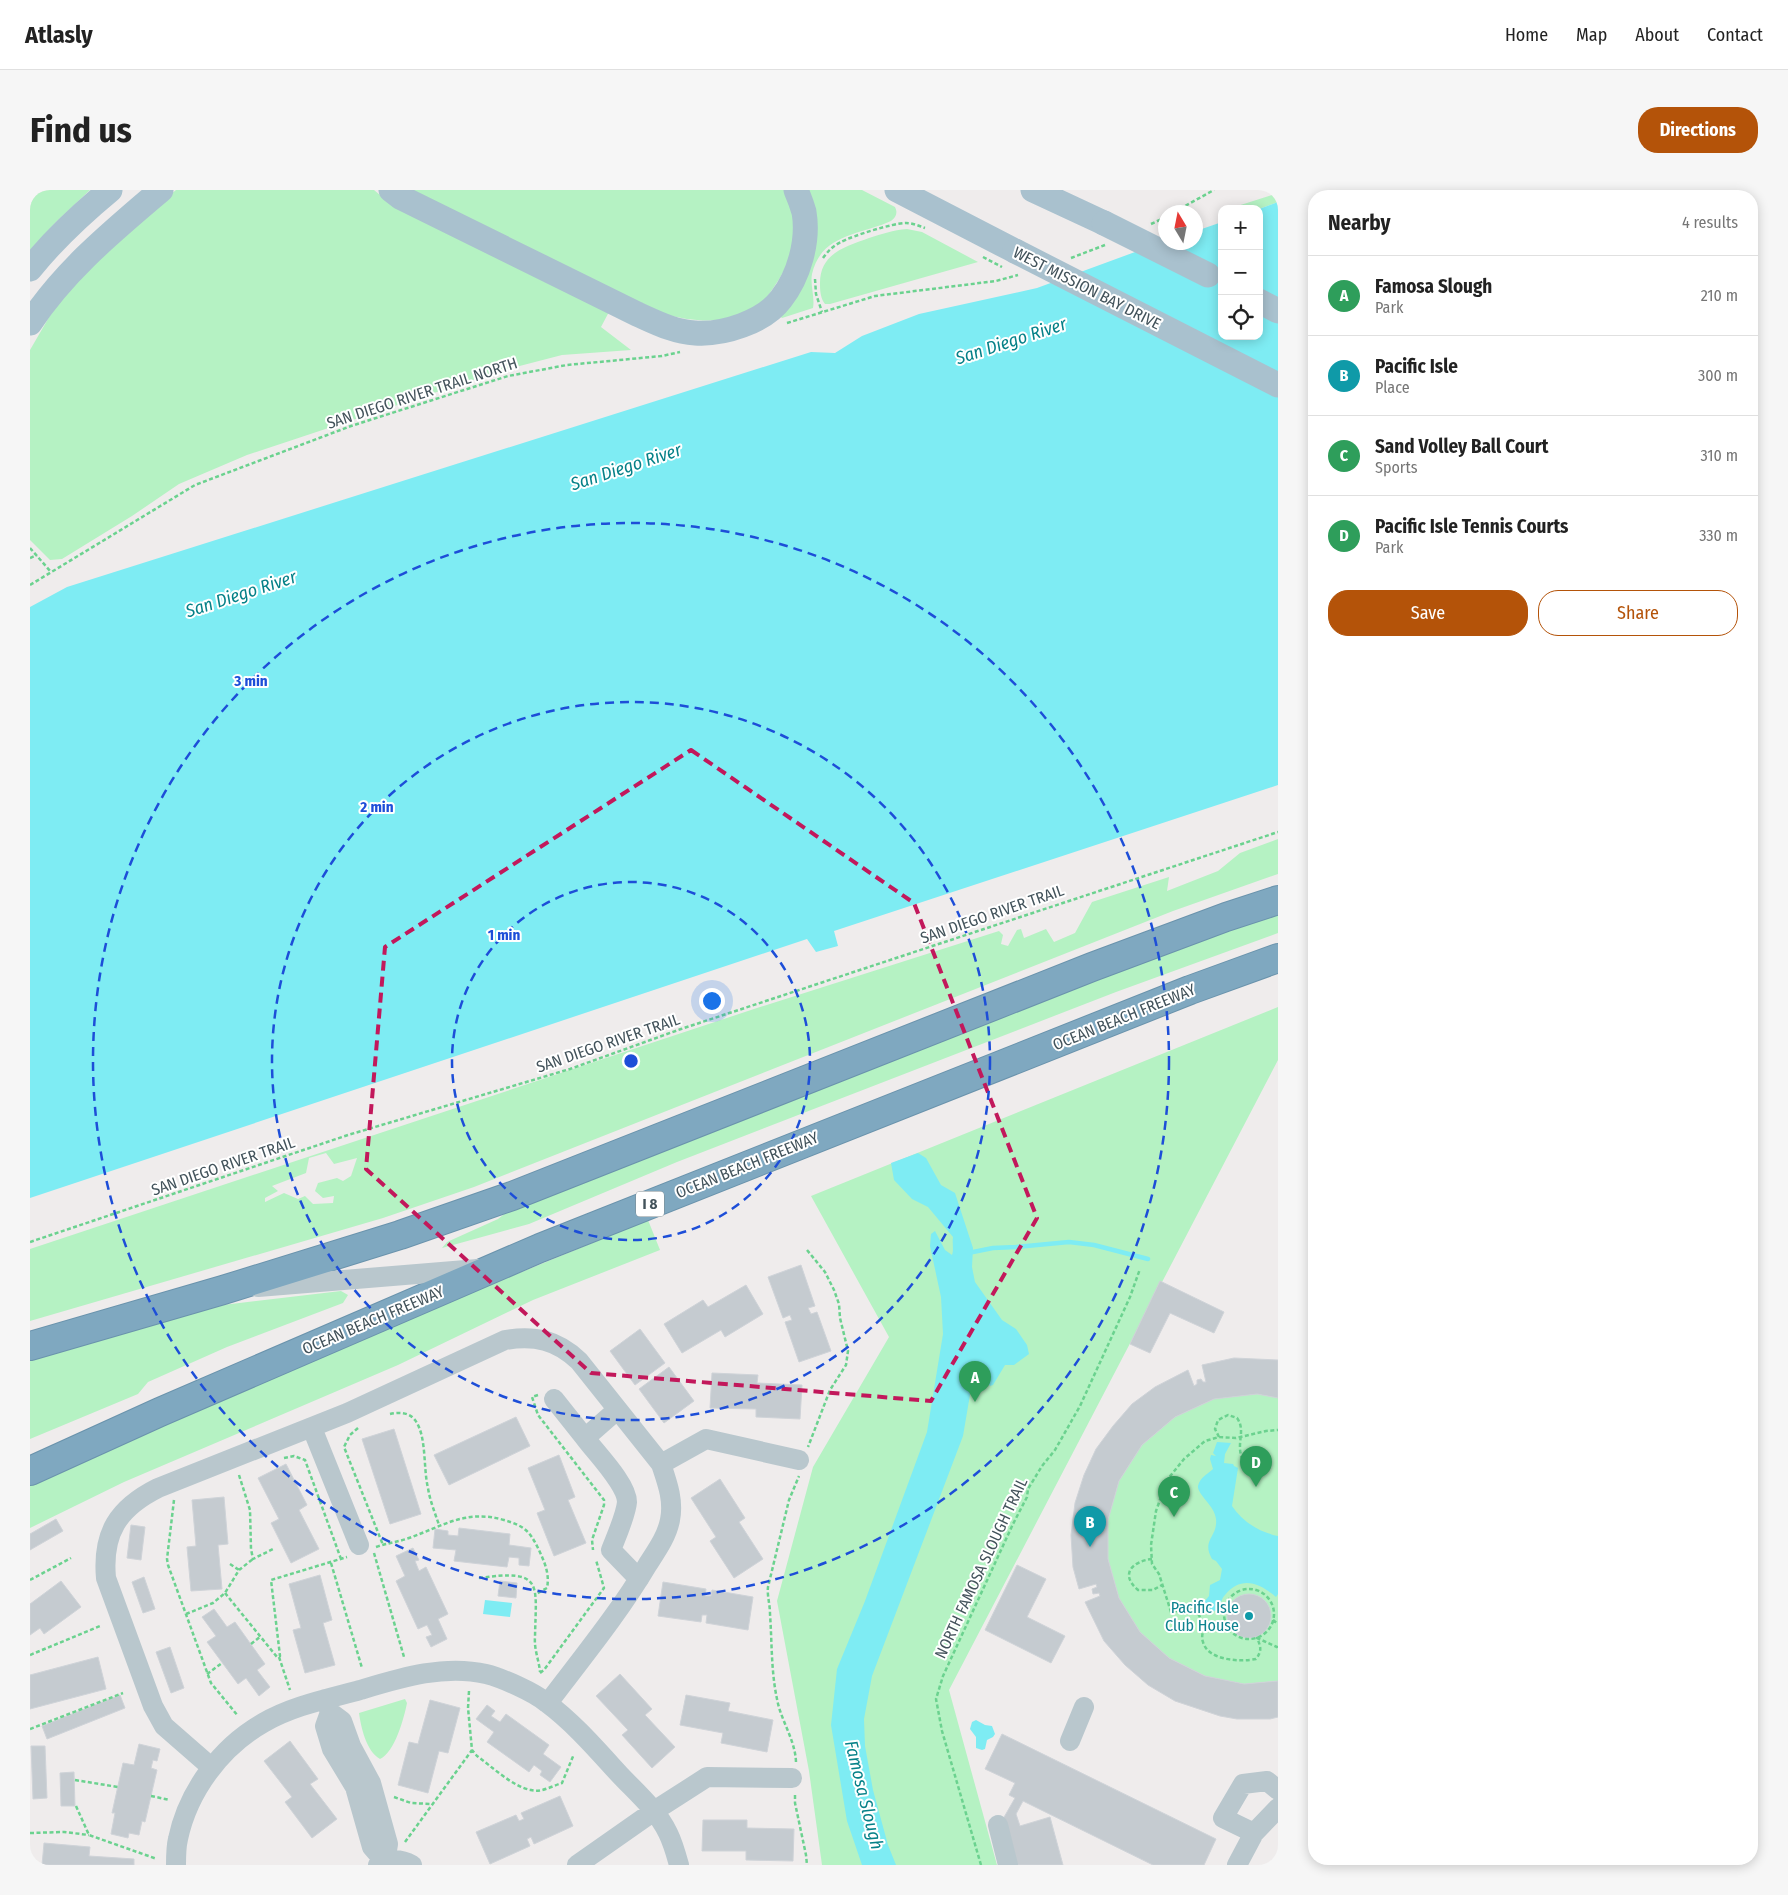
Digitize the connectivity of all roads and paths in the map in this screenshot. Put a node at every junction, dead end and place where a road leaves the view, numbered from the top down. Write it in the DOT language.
graph roads {
  1 [pos="110,190"];
  2 [pos="161,190"];
  3 [pos="391,190"];
  4 [pos="796,190"];
  5 [pos="897,190"];
  6 [pos="1033,190"];
  7 [pos="1214,190"];
  8 [pos="1187,205"];
  9 [pos="1158,221"];
  10 [pos="1148,225"];
  11 [pos="925,229"];
  12 [pos="1108,233"];
  13 [pos="975,253"];
  14 [pos="984,257"];
  15 [pos="1066,260"];
  16 [pos="820,263"];
  17 [pos="1018,263"];
  18 [pos="30,268"];
  19 [pos="816,274"];
  20 [pos="1218,280"];
  21 [pos="1263,303"];
  22 [pos="1278,311"];
  23 [pos="822,312"];
  24 [pos="30,323"];
  25 [pos="787,323"];
  26 [pos="680,352"];
  27 [pos="1278,385"];
  28 [pos="30,548"];
  29 [pos="37,555"];
  30 [pos="30,558"];
  31 [pos="51,572"];
  32 [pos="30,585"];
  33 [pos="1278,832"];
  34 [pos="1278,900"];
  35 [pos="1278,958"];
  36 [pos="30,1242"];
  37 [pos="807,1250"];
  38 [pos="494,1268"];
  39 [pos="1140,1269"];
  40 [pos="224,1290"];
  41 [pos="30,1346"];
  42 [pos="549,1396"];
  43 [pos="618,1410"];
  44 [pos="384,1415"];
  45 [pos="359,1427"];
  46 [pos="312,1428"];
  47 [pos="1278,1430"];
  48 [pos="1219,1437"];
  49 [pos="1241,1437"];
  50 [pos="585,1438"];
  51 [pos="802,1460"];
  52 [pos="277,1461"];
  53 [pos="1244,1463"];
  54 [pos="661,1464"];
  55 [pos="30,1471"];
  56 [pos="230,1478"];
  57 [pos="174,1499"];
  58 [pos="439,1525"];
  59 [pos="383,1544"];
  60 [pos="273,1549"];
  61 [pos="356,1550"];
  62 [pos="71,1558"];
  63 [pos="253,1559"];
  64 [pos="341,1559"];
  65 [pos="1152,1559"];
  66 [pos="331,1563"];
  67 [pos="230,1564"];
  68 [pos="239,1570"];
  69 [pos="479,1578"];
  70 [pos="30,1580"];
  71 [pos="639,1580"];
  72 [pos="1162,1584"];
  73 [pos="226,1593"];
  74 [pos="536,1594"];
  75 [pos="186,1614"];
  76 [pos="1274,1620"];
  77 [pos="1225,1621"];
  78 [pos="1278,1624"];
  79 [pos="100,1626"];
  80 [pos="1204,1627"];
  81 [pos="261,1636"];
  82 [pos="1257,1638"];
  83 [pos="251,1644"];
  84 [pos="1278,1649"];
  85 [pos="30,1655"];
  86 [pos="278,1657"];
  87 [pos="404,1657"];
  88 [pos="222,1663"];
  89 [pos="362,1668"];
  90 [pos="540,1673"];
  91 [pos="207,1674"];
  92 [pos="290,1690"];
  93 [pos="469,1691"];
  94 [pos="123,1693"];
  95 [pos="548,1703"];
  96 [pos="327,1706"];
  97 [pos="1084,1707"];
  98 [pos="238,1716"];
  99 [pos="30,1729"];
  100 [pos="1070,1741"];
  101 [pos="472,1750"];
  102 [pos="574,1754"];
  103 [pos="211,1767"];
  104 [pos="794,1779"];
  105 [pos="75,1780"];
  106 [pos="118,1787"];
  107 [pos="1278,1790"];
  108 [pos="151,1796"];
  109 [pos="391,1796"];
  110 [pos="170,1800"];
  111 [pos="431,1804"];
  112 [pos="76,1806"];
  113 [pos="1278,1808"];
  114 [pos="654,1811"];
  115 [pos="998,1825"];
  116 [pos="30,1833"];
  117 [pos="1254,1834"];
  118 [pos="89,1835"];
  119 [pos="404,1843"];
  120 [pos="166,1862"];
  121 [pos="382,1864"];
  122 [pos="412,1865"];
  123 [pos="577,1865"];
  124 [pos="679,1865"];
  125 [pos="807,1865"];
  126 [pos="981,1865"];
  127 [pos="1008,1865"];
  128 [pos="1237,1865"];
  1 -- 18 [label="main road"];
  2 -- 24 [label="main road"];
  3 -- 4 [label="main road"];
  5 -- 17 [label="main road, WEST MISSION BAY DRIVE"];
  6 -- 12 [label="main road"];
  7 -- 8 [label="path"];
  9 -- 10 [label="path"];
  11 -- 16 [label="path"];
  12 -- 15 [label="path"];
  12 -- 20 [label="main road, bridge"];
  13 -- 14 [label="path"];
  17 -- 23 [label="path"];
  17 -- 27 [label="main road, WEST MISSION BAY DRIVE, bridge"];
  19 -- 23 [label="path"];
  21 -- 22 [label="main road"];
  23 -- 25 [label="path"];
  26 -- 31 [label="path, SAN DIEGO RIVER TRAIL NORTH"];
  28 -- 29 [label="path"];
  29 -- 30 [label="path"];
  29 -- 31 [label="path"];
  31 -- 32 [label="path, SAN DIEGO RIVER TRAIL NORTH"];
  33 -- 36 [label="path, SAN DIEGO RIVER TRAIL"];
  34 -- 40 [label="highway"];
  35 -- 38 [label="highway, OCEAN BEACH FREEWAY / I 8"];
  37 -- 51 [label="path"];
  38 -- 40 [label="street"];
  38 -- 55 [label="highway, OCEAN BEACH FREEWAY / I 8"];
  39 -- 126 [label="path, NORTH FAMOSA SLOUGH TRAIL"];
  40 -- 41 [label="highway"];
  42 -- 50 [label="street"];
  42 -- 90 [label="path"];
  43 -- 46 [label="street"];
  43 -- 50 [label="street"];
  43 -- 54 [label="street"];
  44 -- 58 [label="path"];
  45 -- 59 [label="path"];
  46 -- 61 [label="street"];
  46 -- 103 [label="street"];
  47 -- 49 [label="path"];
  48 -- 49 [label="path"];
  48 -- 49 [label="path"];
  48 -- 65 [label="path"];
  49 -- 53 [label="path"];
  50 -- 71 [label="street"];
  51 -- 54 [label="street"];
  51 -- 104 [label="path"];
  52 -- 64 [label="path"];
  54 -- 71 [label="street"];
  56 -- 63 [label="path"];
  57 -- 75 [label="path"];
  58 -- 59 [label="path"];
  58 -- 74 [label="path"];
  59 -- 87 [label="path"];
  60 -- 63 [label="path"];
  61 -- 64 [label="path"];
  62 -- 70 [label="path"];
  63 -- 68 [label="path"];
  64 -- 66 [label="path"];
  65 -- 72 [label="path"];
  65 -- 72 [label="path"];
  66 -- 86 [label="path"];
  66 -- 89 [label="path"];
  67 -- 68 [label="path"];
  68 -- 73 [label="path"];
  69 -- 74 [label="path"];
  71 -- 95 [label="street"];
  72 -- 80 [label="path"];
  73 -- 75 [label="path"];
  73 -- 81 [label="path"];
  74 -- 90 [label="path"];
  75 -- 91 [label="path"];
  76 -- 77 [label="path"];
  76 -- 78 [label="path"];
  76 -- 82 [label="path"];
  77 -- 80 [label="path"];
  77 -- 82 [label="path"];
  79 -- 85 [label="path"];
  80 -- 82 [label="path"];
  81 -- 83 [label="path"];
  81 -- 86 [label="path"];
  82 -- 84 [label="path"];
  86 -- 92 [label="path"];
  88 -- 91 [label="path"];
  90 -- 95 [label="path"];
  91 -- 98 [label="path"];
  93 -- 101 [label="path"];
  94 -- 99 [label="path"];
  95 -- 96 [label="street"];
  95 -- 114 [label="street"];
  96 -- 103 [label="street"];
  96 -- 121 [label="street"];
  97 -- 100 [label="street"];
  101 -- 102 [label="path"];
  101 -- 111 [label="path"];
  103 -- 120 [label="street"];
  104 -- 114 [label="street"];
  104 -- 125 [label="path"];
  105 -- 106 [label="path"];
  107 -- 117 [label="street"];
  108 -- 110 [label="path"];
  109 -- 111 [label="path"];
  111 -- 119 [label="path"];
  112 -- 118 [label="path"];
  113 -- 117 [label="street"];
  114 -- 123 [label="street"];
  114 -- 124 [label="street"];
  115 -- 127 [label="street"];
  116 -- 118 [label="path"];
  117 -- 128 [label="street"];
  118 -- 120 [label="path"];
  121 -- 122 [label="street"];
}
